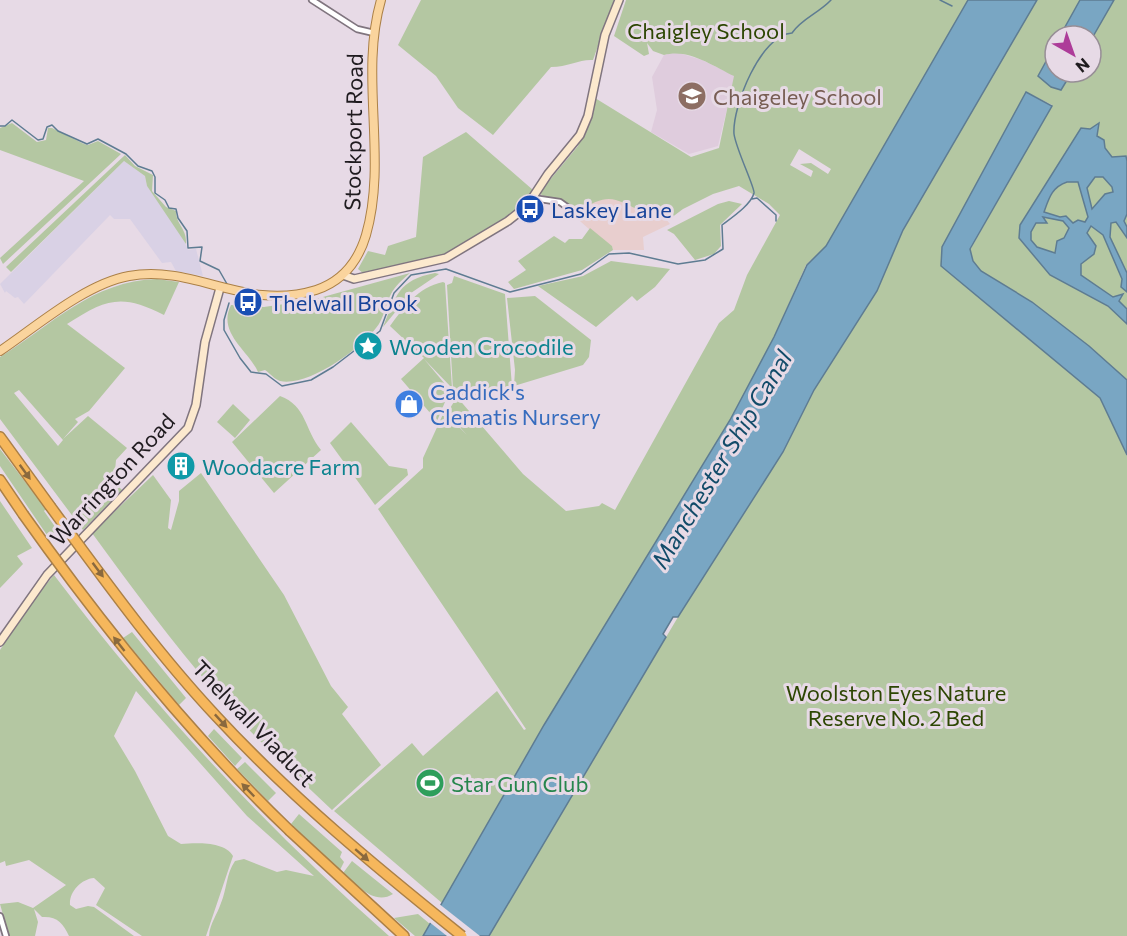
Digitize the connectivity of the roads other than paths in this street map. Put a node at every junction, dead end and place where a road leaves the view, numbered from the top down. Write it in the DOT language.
graph roads {
  1 [pos="312,0"];
  2 [pos="381,0"];
  3 [pos="619,0"];
  4 [pos="374,33"];
  5 [pos="532,198"];
  6 [pos="574,212"];
  7 [pos="351,267"];
  8 [pos="343,275"];
  9 [pos="366,276"];
  10 [pos="220,288"];
  11 [pos="0,351"];
  12 [pos="0,436"];
  13 [pos="0,480"];
  14 [pos="0,642"];
  15 [pos="0,916"];
  16 [pos="6,936"];
  17 [pos="404,936"];
  18 [pos="462,936"];
  1 -- 4 [label="street"];
  2 -- 4 [label="main road, Stockport Road"];
  3 -- 5 [label="main road"];
  4 -- 7 [label="main road, Stockport Road"];
  5 -- 6 [label="street"];
  5 -- 9 [label="main road"];
  7 -- 8 [label="main road, Stockport Road"];
  7 -- 9 [label="main road"];
  8 -- 9 [label="main road"];
  8 -- 10 [label="main road, Stockport Road"];
  10 -- 11 [label="main road, Stockport Road"];
  10 -- 14 [label="main road, Warrington Road"];
  12 -- 18 [label="highway, Thelwall Viaduct, one-way, bridge"];
  17 -- 13 [label="highway, one-way, bridge"];
  15 -- 16 [label="street"];
}
